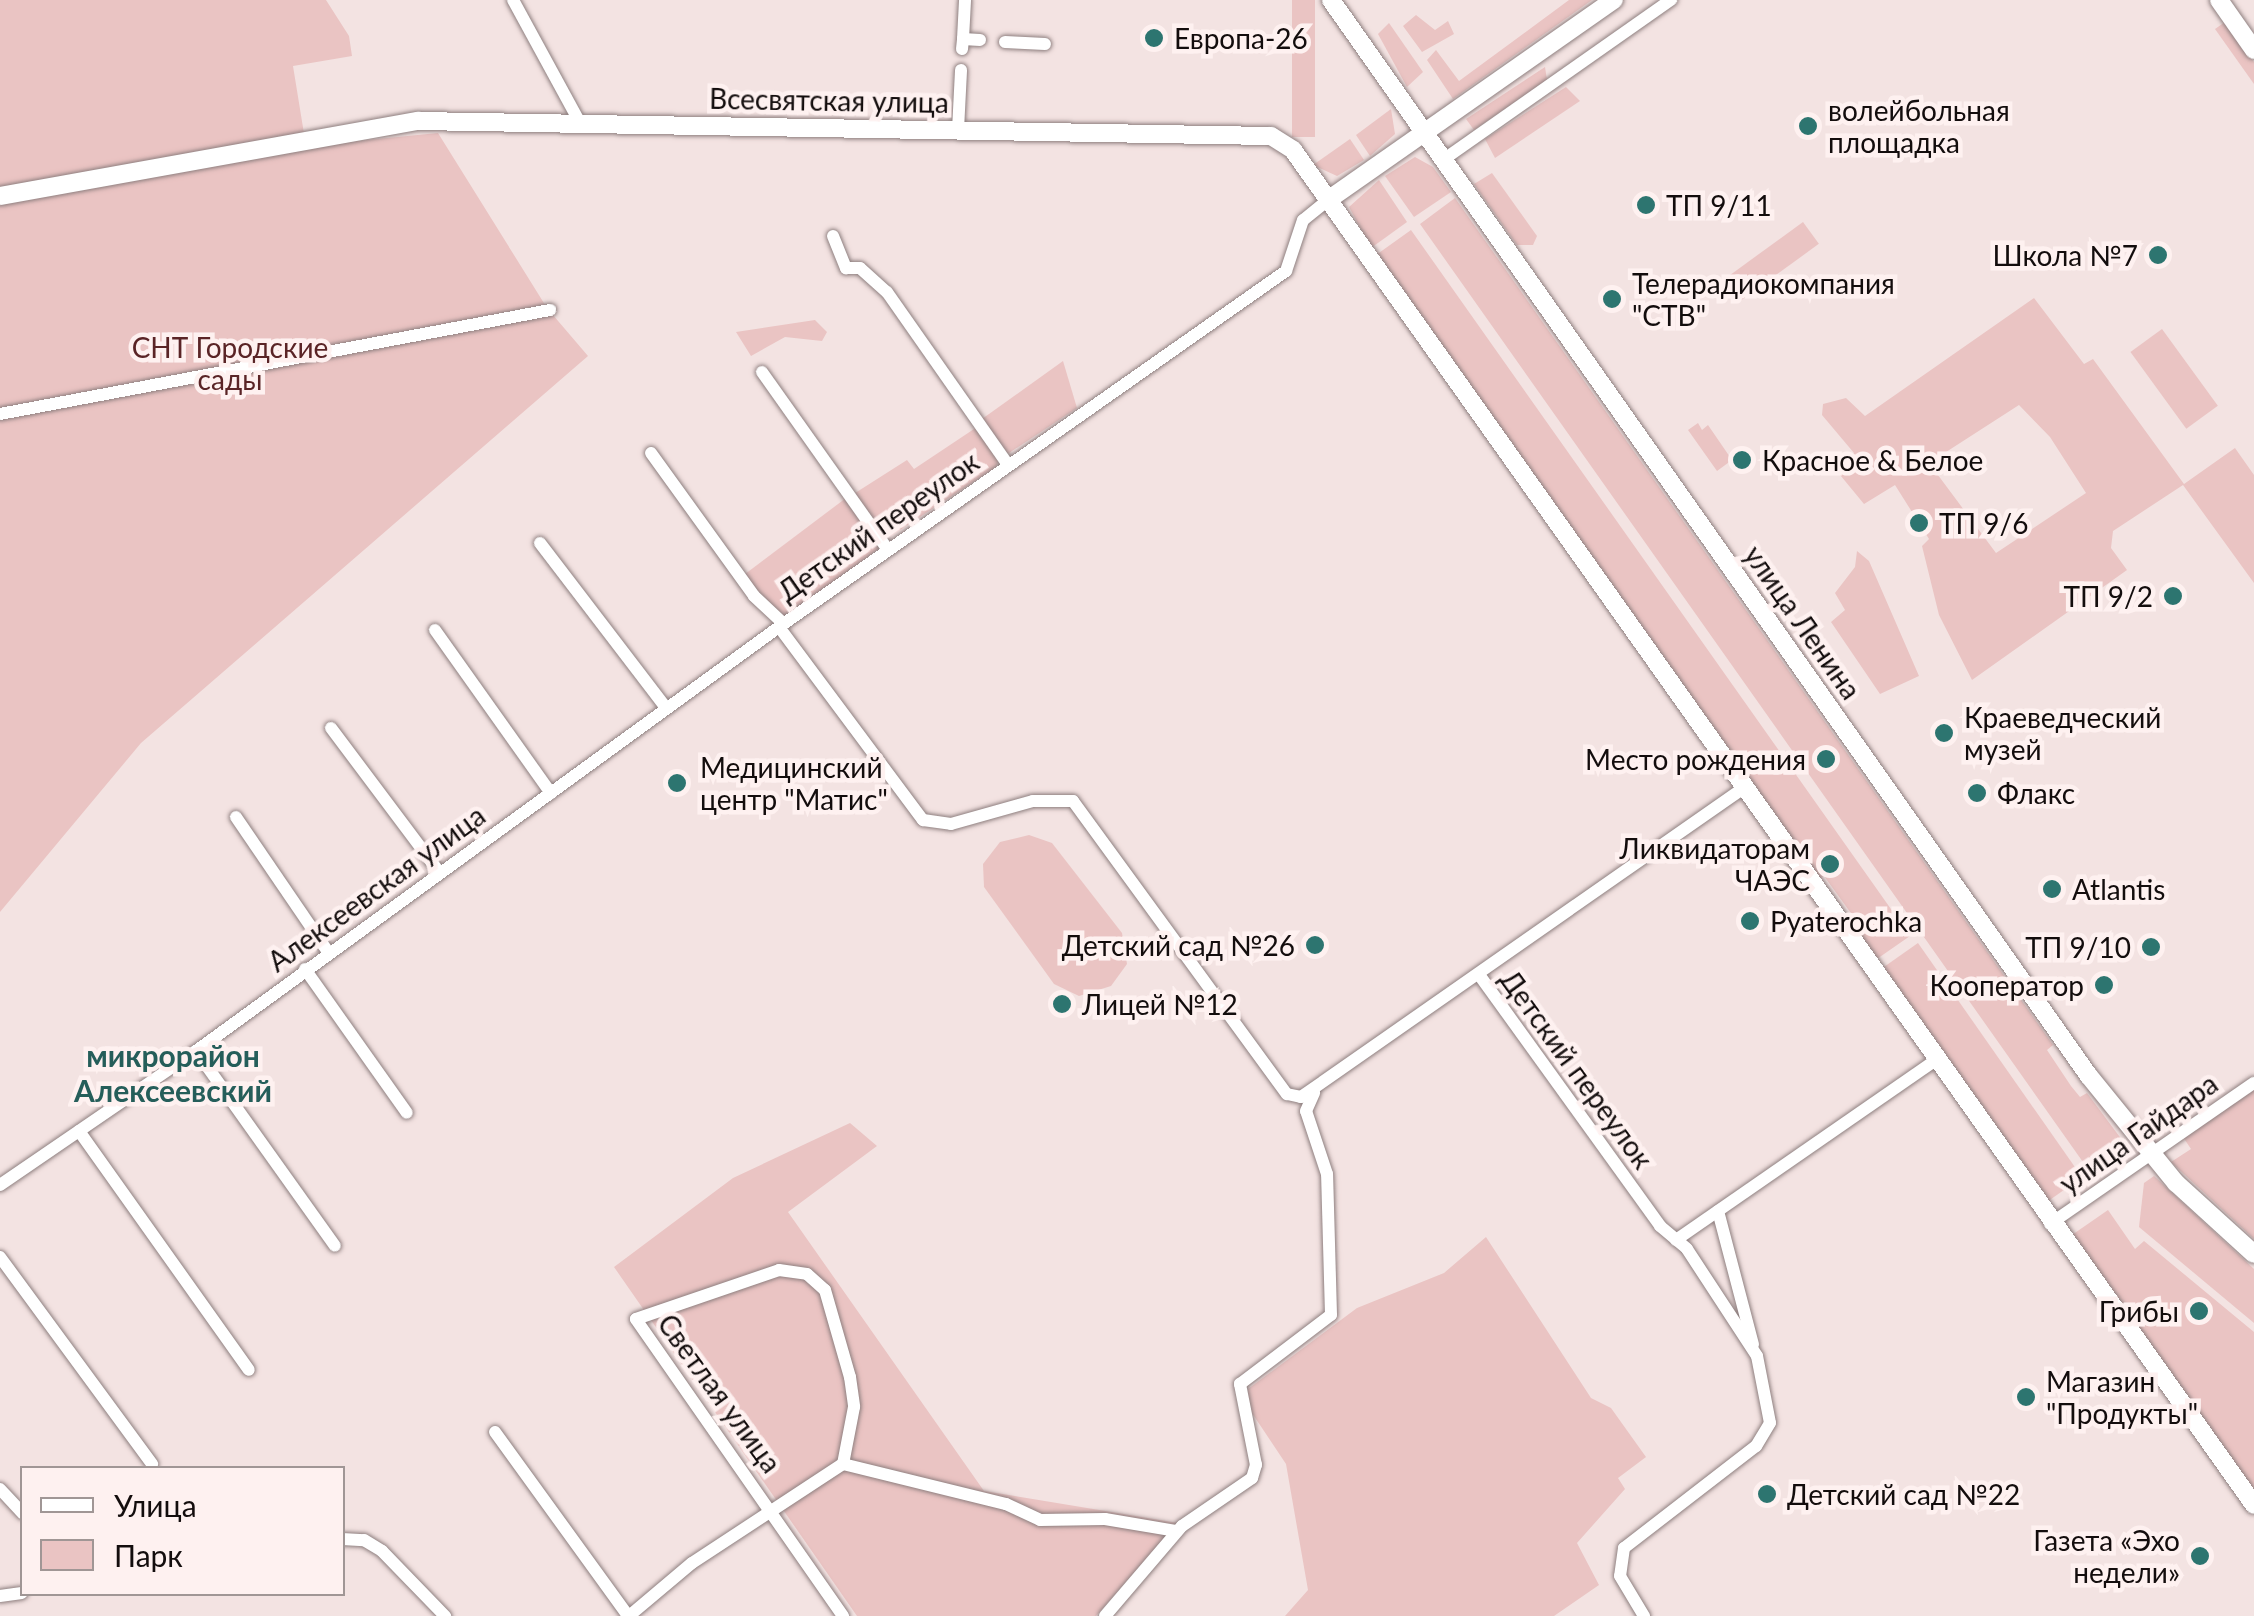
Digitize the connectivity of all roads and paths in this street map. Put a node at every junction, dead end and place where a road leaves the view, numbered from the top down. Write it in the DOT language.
graph roads {
  1 [pos="513,0"];
  2 [pos="965,0"];
  3 [pos="1330,0"];
  4 [pos="1614,0"];
  5 [pos="1671,0"];
  6 [pos="2219,0"];
  7 [pos="980,40"];
  8 [pos="1004,42"];
  9 [pos="1044,44"];
  10 [pos="2254,50"];
  11 [pos="960,70"];
  12 [pos="580,123"];
  13 [pos="958,130"];
  14 [pos="1425,133"];
  15 [pos="1443,160"];
  16 [pos="0,196"];
  17 [pos="1328,200"];
  18 [pos="833,236"];
  19 [pos="550,310"];
  20 [pos="762,372"];
  21 [pos="0,414"];
  22 [pos="651,453"];
  23 [pos="1008,465"];
  24 [pos="540,542"];
  25 [pos="888,550"];
  26 [pos="781,625"];
  27 [pos="435,630"];
  28 [pos="666,708"];
  29 [pos="331,728"];
  30 [pos="1745,788"];
  31 [pos="551,792"];
  32 [pos="236,817"];
  33 [pos="440,873"];
  34 [pos="328,952"];
  35 [pos="304,969"];
  36 [pos="1480,976"];
  37 [pos="196,1051"];
  38 [pos="1936,1060"];
  39 [pos="2254,1083"];
  40 [pos="1314,1093"];
  41 [pos="407,1113"];
  42 [pos="79,1132"];
  43 [pos="2150,1154"];
  44 [pos="0,1185"];
  45 [pos="1718,1212"];
  46 [pos="2050,1224"];
  47 [pos="1676,1240"];
  48 [pos="335,1246"];
  49 [pos="2254,1254"];
  50 [pos="0,1256"];
  51 [pos="1757,1356"];
  52 [pos="249,1370"];
  53 [pos="495,1432"];
  54 [pos="152,1464"];
  55 [pos="843,1464"];
  56 [pos="0,1489"];
  57 [pos="2254,1505"];
  58 [pos="772,1511"];
  59 [pos="20,1512"];
  60 [pos="1177,1531"];
  61 [pos="345,1539"];
  62 [pos="445,1616"];
  63 [pos="628,1616"];
  64 [pos="842,1616"];
  65 [pos="1106,1616"];
  66 [pos="1644,1616"];
  1 -- 12 [label="street"];
  2 -- 7 [label="street"];
  3 -- 14 [label="street, улица Ленина"];
  4 -- 14 [label="street"];
  5 -- 15 [label="street"];
  6 -- 10 [label="street"];
  8 -- 9 [label="street"];
  11 -- 13 [label="street"];
  12 -- 13 [label="street, Всесвятская улица"];
  12 -- 16 [label="street, Всесвятская улица"];
  13 -- 17 [label="street, Всесвятская улица"];
  14 -- 15 [label="street, улица Ленина"];
  14 -- 17 [label="street"];
  15 -- 43 [label="street, улица Ленина"];
  17 -- 23 [label="street, Детский переулок"];
  17 -- 30 [label="street, Всесвятская улица"];
  18 -- 23 [label="street"];
  19 -- 21 [label="street"];
  20 -- 25 [label="street"];
  22 -- 26 [label="street"];
  23 -- 25 [label="street, Детский переулок"];
  24 -- 28 [label="street"];
  25 -- 26 [label="street, Детский переулок"];
  26 -- 28 [label="street, Алексеевская улица"];
  26 -- 40 [label="street, Детский переулок"];
  27 -- 31 [label="street"];
  28 -- 31 [label="street, Алексеевская улица"];
  29 -- 33 [label="street"];
  30 -- 36 [label="street"];
  30 -- 38 [label="street, Всесвятская улица"];
  31 -- 33 [label="street, Алексеевская улица"];
  32 -- 34 [label="street"];
  33 -- 34 [label="street, Алексеевская улица"];
  34 -- 35 [label="street, Алексеевская улица"];
  35 -- 37 [label="street, Алексеевская улица"];
  35 -- 41 [label="street"];
  36 -- 40 [label="street, Детский переулок"];
  36 -- 47 [label="street, Детский переулок"];
  37 -- 42 [label="street, Алексеевская улица"];
  37 -- 48 [label="street"];
  38 -- 45 [label="street"];
  38 -- 46 [label="street, Всесвятская улица"];
  39 -- 43 [label="street, улица Гайдара"];
  40 -- 60 [label="street"];
  42 -- 44 [label="street, Алексеевская улица"];
  42 -- 52 [label="street"];
  43 -- 46 [label="street, улица Гайдара"];
  43 -- 49 [label="street, улица Ленина"];
  45 -- 47 [label="street"];
  45 -- 51 [label="street"];
  46 -- 57 [label="street, Всесвятская улица"];
  47 -- 51 [label="street, Детский переулок"];
  50 -- 54 [label="street"];
  51 -- 66 [label="street"];
  53 -- 63 [label="street"];
  55 -- 58 [label="street"];
  55 -- 58 [label="street, Светлая улица"];
  55 -- 60 [label="street"];
  56 -- 59 [label="street"];
  58 -- 63 [label="street"];
  58 -- 64 [label="street, Светлая улица"];
  60 -- 65 [label="street"];
  61 -- 62 [label="street"];
}
